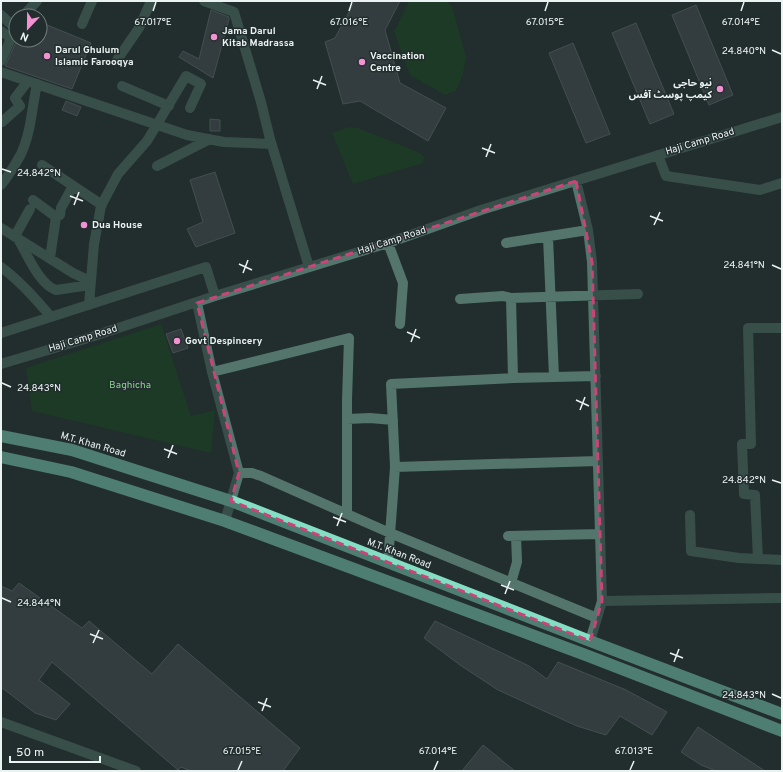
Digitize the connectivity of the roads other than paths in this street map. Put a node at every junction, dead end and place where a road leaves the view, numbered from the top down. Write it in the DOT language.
graph roads {
  1 [pos="92,1"];
  2 [pos="150,1"];
  3 [pos="204,1"];
  4 [pos="1,15"];
  5 [pos="8,24"];
  6 [pos="82,24"];
  7 [pos="8,44"];
  8 [pos="2,58"];
  9 [pos="117,60"];
  10 [pos="1,72"];
  11 [pos="32,83"];
  12 [pos="122,86"];
  13 [pos="169,106"];
  14 [pos="190,108"];
  15 [pos="782,117"];
  16 [pos="2,122"];
  17 [pos="158,125"];
  18 [pos="210,139"];
  19 [pos="272,144"];
  20 [pos="658,155"];
  21 [pos="42,165"];
  22 [pos="156,166"];
  23 [pos="576,181"];
  24 [pos="782,183"];
  25 [pos="1,185"];
  26 [pos="73,186"];
  27 [pos="102,205"];
  28 [pos="56,217"];
  29 [pos="1,228"];
  30 [pos="588,230"];
  31 [pos="16,237"];
  32 [pos="548,237"];
  33 [pos="388,243"];
  34 [pos="506,244"];
  35 [pos="50,258"];
  36 [pos="1,267"];
  37 [pos="309,267"];
  38 [pos="90,283"];
  39 [pos="638,294"];
  40 [pos="215,296"];
  41 [pos="593,296"];
  42 [pos="511,298"];
  43 [pos="550,298"];
  44 [pos="460,299"];
  45 [pos="197,303"];
  46 [pos="89,305"];
  47 [pos="51,317"];
  48 [pos="400,324"];
  49 [pos="782,328"];
  50 [pos="1,333"];
  51 [pos="1,364"];
  52 [pos="212,372"];
  53 [pos="596,376"];
  54 [pos="554,377"];
  55 [pos="513,378"];
  56 [pos="347,419"];
  57 [pos="393,420"];
  58 [pos="1,436"];
  59 [pos="1,457"];
  60 [pos="598,461"];
  61 [pos="395,467"];
  62 [pos="239,473"];
  63 [pos="231,501"];
  64 [pos="347,514"];
  65 [pos="690,515"];
  66 [pos="225,521"];
  67 [pos="390,533"];
  68 [pos="600,534"];
  69 [pos="758,559"];
  70 [pos="782,560"];
  71 [pos="388,562"];
  72 [pos="511,583"];
  73 [pos="782,598"];
  74 [pos="602,601"];
  75 [pos="597,618"];
  76 [pos="590,641"];
  77 [pos="782,714"];
  78 [pos="1,722"];
  79 [pos="782,731"];
  80 [pos="136,771"];
  1 -- 6 [label="street"];
  2 -- 9 [label="street"];
  3 -- 19 [label="street"];
  4 -- 5 [label="street"];
  7 -- 8 [label="street"];
  10 -- 11 [label="street"];
  11 -- 16 [label="street"];
  11 -- 17 [label="street"];
  11 -- 25 [label="street"];
  12 -- 13 [label="street"];
  13 -- 14 [label="street"];
  13 -- 17 [label="street"];
  15 -- 20 [label="street, Haji Camp Road"];
  17 -- 18 [label="street"];
  17 -- 27 [label="street"];
  18 -- 19 [label="street"];
  18 -- 22 [label="street"];
  19 -- 37 [label="street"];
  20 -- 23 [label="street, Haji Camp Road"];
  20 -- 24 [label="street"];
  21 -- 26 [label="street"];
  23 -- 30 [label="street"];
  23 -- 33 [label="street, Haji Camp Road"];
  26 -- 27 [label="street"];
  26 -- 28 [label="street"];
  27 -- 38 [label="street"];
  28 -- 31 [label="street"];
  28 -- 35 [label="street"];
  29 -- 31 [label="street"];
  30 -- 32 [label="street"];
  30 -- 41 [label="street"];
  31 -- 35 [label="street"];
  31 -- 38 [label="street"];
  32 -- 34 [label="street"];
  32 -- 43 [label="street"];
  33 -- 37 [label="street, Haji Camp Road"];
  33 -- 48 [label="street"];
  35 -- 38 [label="street"];
  36 -- 47 [label="street"];
  37 -- 40 [label="street, Haji Camp Road"];
  38 -- 46 [label="street"];
  39 -- 41 [label="street"];
  40 -- 45 [label="street, Haji Camp Road"];
  40 -- 46 [label="street"];
  41 -- 43 [label="street"];
  41 -- 53 [label="street"];
  42 -- 43 [label="street"];
  42 -- 44 [label="street"];
  42 -- 55 [label="street"];
  43 -- 54 [label="street"];
  45 -- 51 [label="street, Haji Camp Road"];
  45 -- 52 [label="street"];
  46 -- 47 [label="street"];
  47 -- 50 [label="street"];
  49 -- 69 [label="street"];
  52 -- 56 [label="street"];
  52 -- 62 [label="street"];
  53 -- 54 [label="street"];
  53 -- 60 [label="street"];
  54 -- 55 [label="street"];
  55 -- 57 [label="street"];
  56 -- 57 [label="street"];
  56 -- 64 [label="street"];
  57 -- 61 [label="street"];
  58 -- 63 [label="highway, M.T. Khan Road"];
  59 -- 66 [label="highway"];
  60 -- 61 [label="street"];
  60 -- 68 [label="street"];
  61 -- 67 [label="street"];
  62 -- 63 [label="street"];
  62 -- 64 [label="street"];
  63 -- 66 [label="street"];
  63 -- 71 [label="highway, M.T. Khan Road"];
  64 -- 67 [label="street"];
  65 -- 69 [label="street"];
  66 -- 79 [label="highway"];
  67 -- 71 [label="street"];
  67 -- 72 [label="street"];
  68 -- 72 [label="street"];
  68 -- 74 [label="street"];
  69 -- 70 [label="street"];
  71 -- 76 [label="highway, M.T. Khan Road"];
  72 -- 75 [label="street"];
  73 -- 74 [label="street"];
  74 -- 75 [label="street"];
  75 -- 76 [label="street"];
  76 -- 77 [label="highway, M.T. Khan Road"];
  78 -- 80 [label="street"];
}
